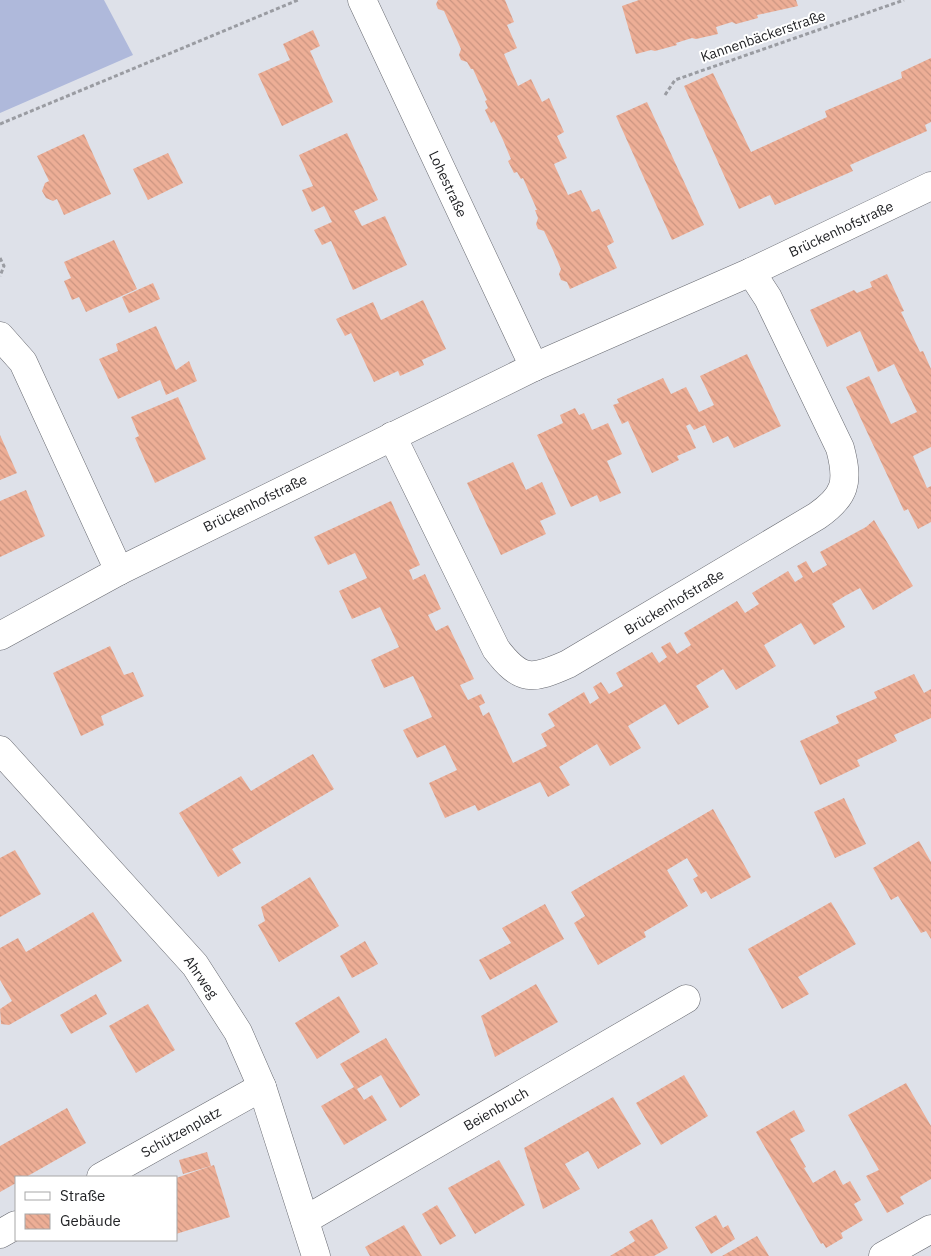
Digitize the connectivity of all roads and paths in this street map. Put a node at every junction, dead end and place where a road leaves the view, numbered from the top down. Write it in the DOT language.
graph roads {
  1 [pos="298,0"];
  2 [pos="362,0"];
  3 [pos="904,0"];
  4 [pos="665,94"];
  5 [pos="0,124"];
  6 [pos="931,186"];
  7 [pos="0,258"];
  8 [pos="751,272"];
  9 [pos="0,276"];
  10 [pos="0,336"];
  11 [pos="534,367"];
  12 [pos="392,436"];
  13 [pos="119,570"];
  14 [pos="0,636"];
  15 [pos="0,750"];
  16 [pos="686,999"];
  17 [pos="262,1087"];
  18 [pos="103,1176"];
  19 [pos="305,1220"];
  20 [pos="15,1225"];
  21 [pos="931,1229"];
  22 [pos="0,1234"];
  23 [pos="316,1256"];
  24 [pos="883,1256"];
  1 -- 5 [label="path"];
  2 -- 11 [label="street, Lohestraße"];
  3 -- 4 [label="path, Kannenbäckerstraße"];
  6 -- 8 [label="street, Brückenhofstraße"];
  7 -- 9 [label="path"];
  8 -- 11 [label="street, Brückenhofstraße"];
  8 -- 12 [label="street, Brückenhofstraße"];
  10 -- 13 [label="street"];
  11 -- 12 [label="street, Brückenhofstraße"];
  12 -- 13 [label="street, Brückenhofstraße"];
  13 -- 14 [label="street, Brückenhofstraße"];
  15 -- 17 [label="street, Ahrweg"];
  16 -- 19 [label="street, Beienbruch"];
  17 -- 18 [label="street, Schützenplatz"];
  17 -- 19 [label="street, Ahrweg"];
  19 -- 23 [label="street, Ahrweg"];
  20 -- 22 [label="street"];
  21 -- 24 [label="street"];
}
